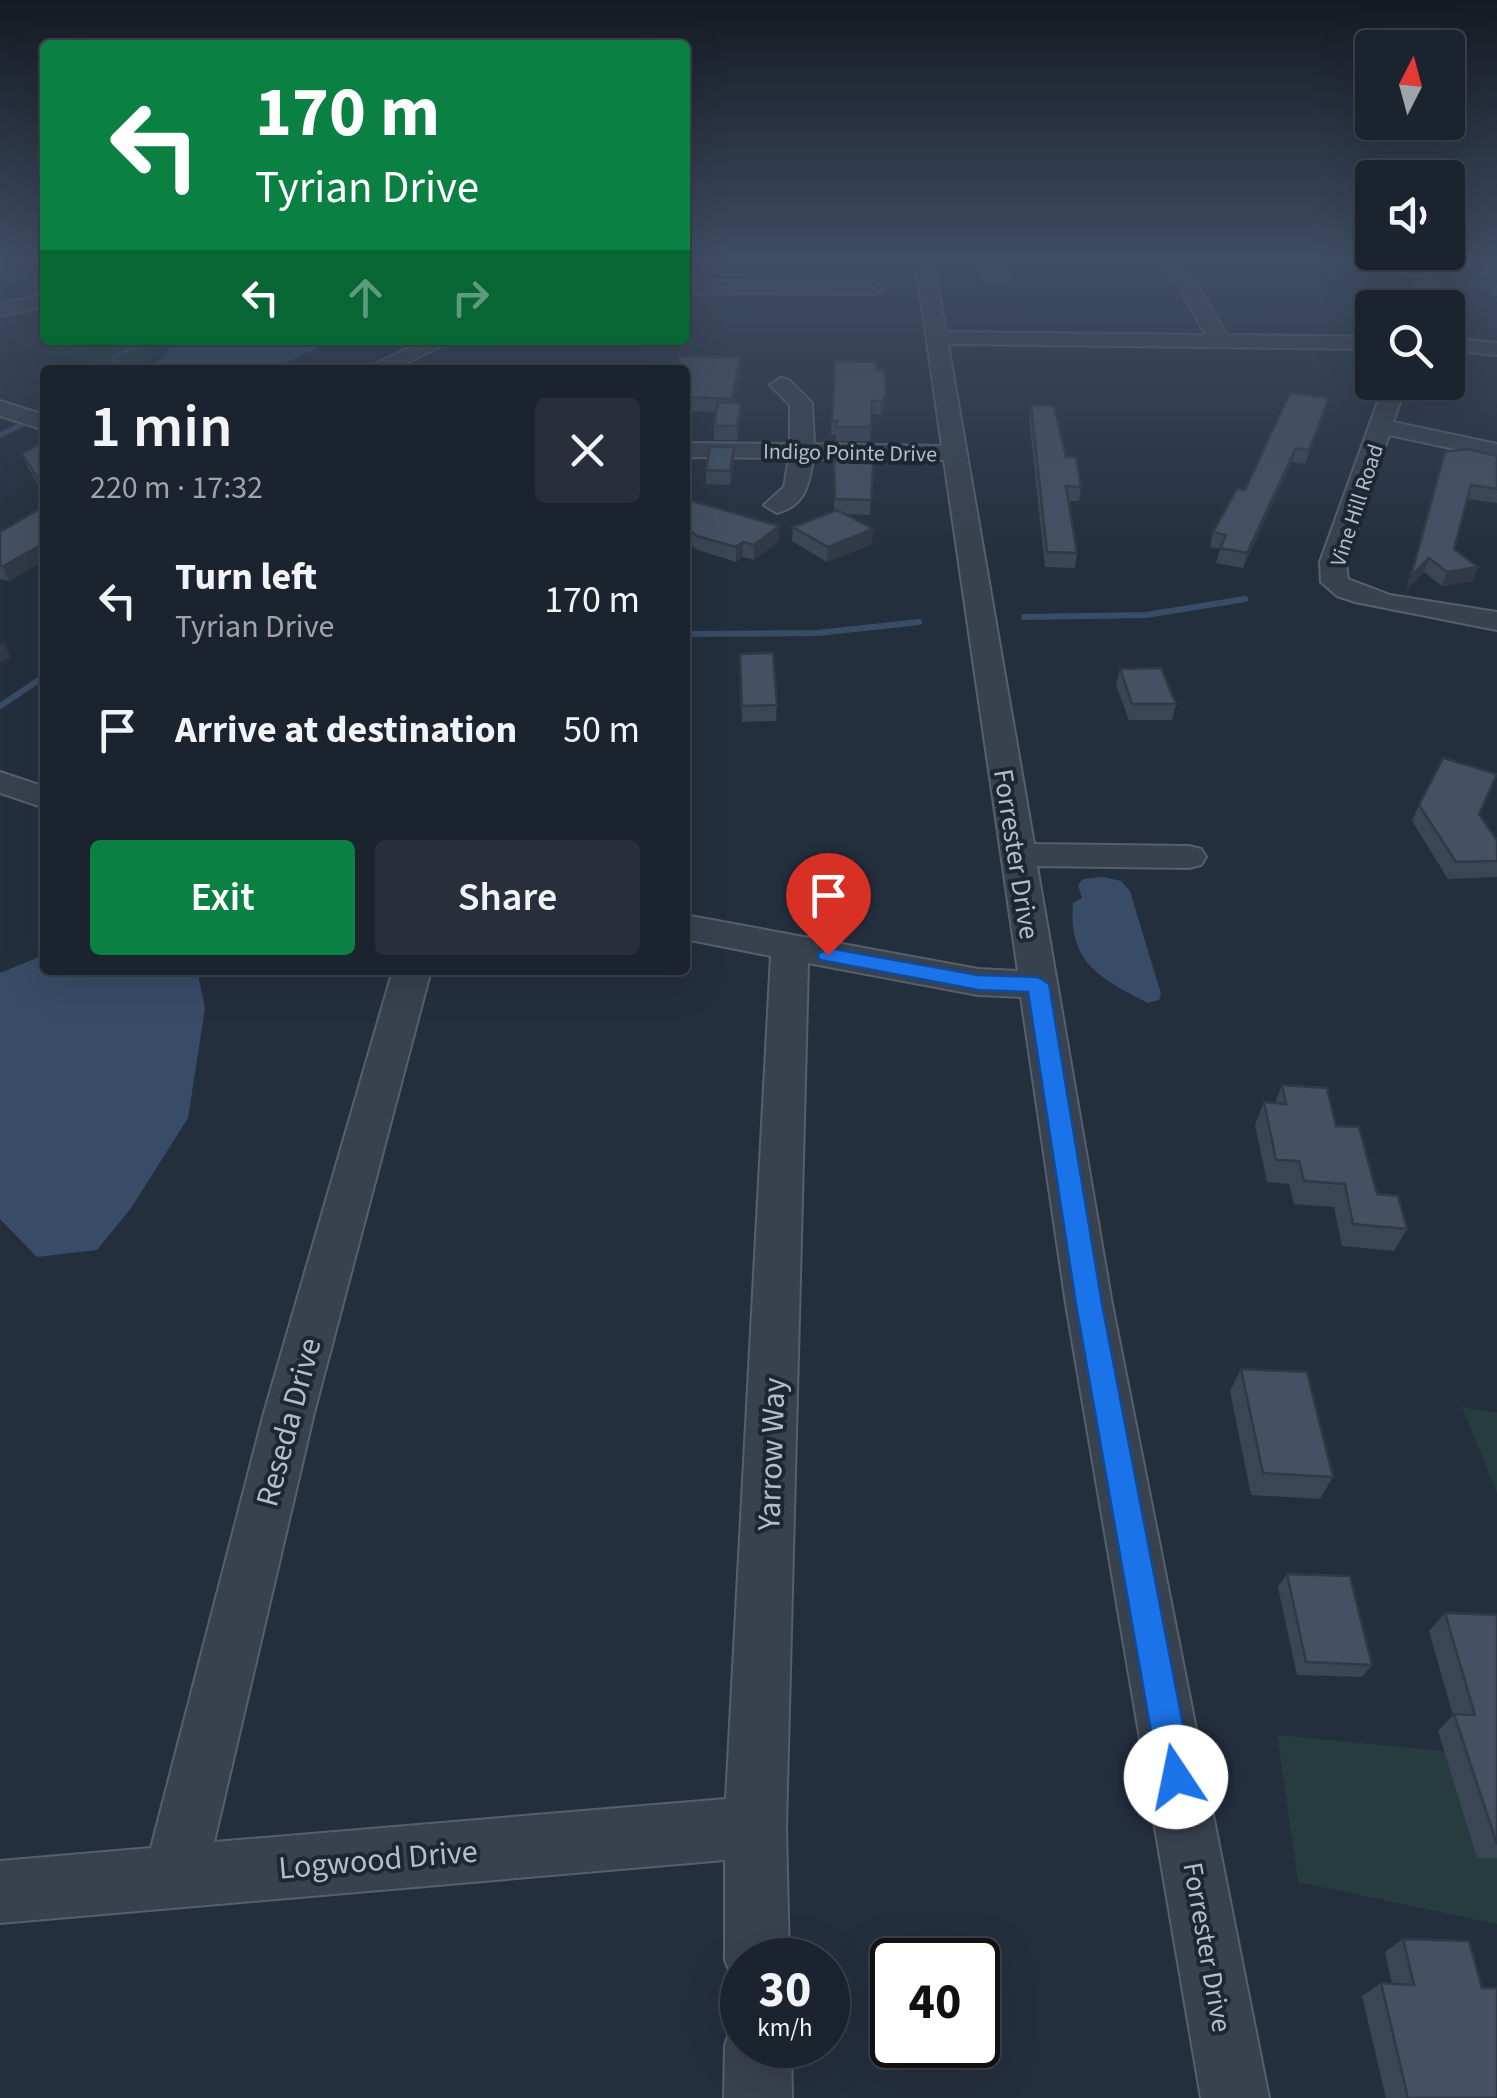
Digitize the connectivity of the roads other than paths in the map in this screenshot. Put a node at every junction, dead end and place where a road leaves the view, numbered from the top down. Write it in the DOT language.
graph roads {
  1 [pos="942,356"];
  2 [pos="782,385"];
  3 [pos="1390,400"];
  4 [pos="0,408"];
  5 [pos="40,421"];
  6 [pos="1382,426"];
  7 [pos="690,450"];
  8 [pos="802,451"];
  9 [pos="1497,451"];
  10 [pos="956,453"];
  11 [pos="777,506"];
  12 [pos="1497,621"];
  13 [pos="0,782"];
  14 [pos="40,796"];
  15 [pos="1017,855"];
  16 [pos="1189,858"];
  17 [pos="690,928"];
  18 [pos="790,948"];
  19 [pos="411,975"];
  20 [pos="1038,984"];
  21 [pos="756,1827"];
  22 [pos="175,1877"];
  23 [pos="0,1892"];
  24 [pos="757,1938"];
  25 [pos="758,2068"];
  26 [pos="758,2098"];
  27 [pos="1235,2098"];
  1 -- 10 [label="street, Forrester Drive"];
  2 -- 8 [label="street"];
  3 -- 6 [label="street, Vine Hill Road"];
  4 -- 5 [label="street"];
  6 -- 9 [label="street"];
  6 -- 12 [label="street, Vine Hill Road"];
  7 -- 8 [label="street, Indigo Pointe Drive"];
  8 -- 10 [label="street, Indigo Pointe Drive"];
  8 -- 11 [label="street"];
  10 -- 15 [label="street, Forrester Drive"];
  13 -- 14 [label="street"];
  15 -- 16 [label="street"];
  15 -- 20 [label="street, Forrester Drive"];
  17 -- 18 [label="street"];
  18 -- 20 [label="street"];
  18 -- 21 [label="street, Yarrow Way"];
  19 -- 22 [label="street, Reseda Drive"];
  20 -- 27 [label="street, Forrester Drive"];
  21 -- 22 [label="street, Logwood Drive"];
  21 -- 24 [label="street, Yarrow Way"];
  22 -- 23 [label="street, Logwood Drive"];
  25 -- 26 [label="street"];
}
